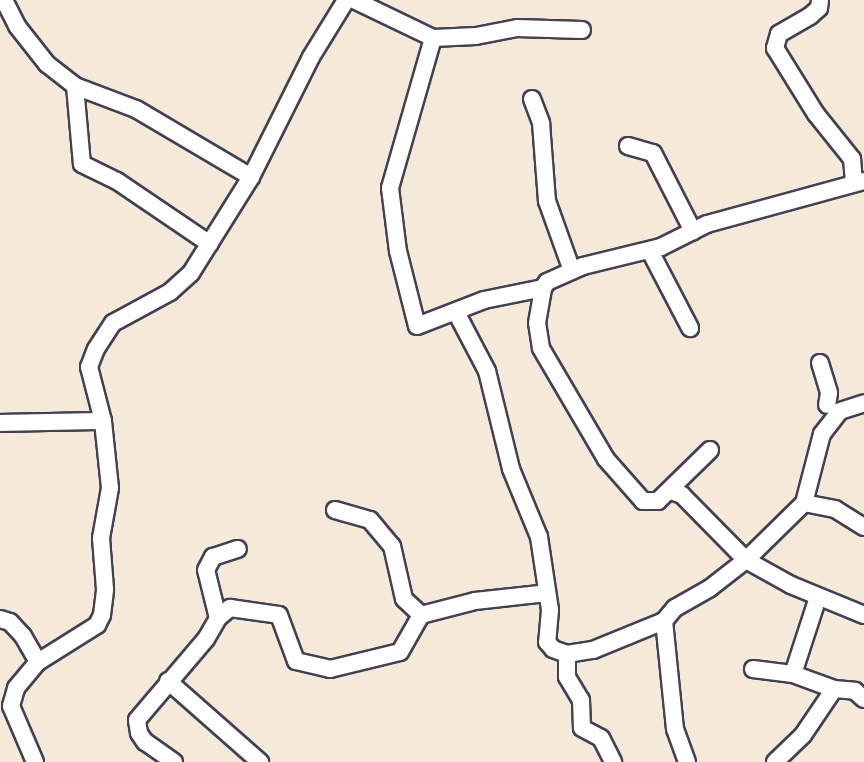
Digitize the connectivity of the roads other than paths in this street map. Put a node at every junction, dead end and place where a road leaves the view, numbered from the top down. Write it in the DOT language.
graph roads {
  1 [pos="4,0"];
  2 [pos="345,0"];
  3 [pos="354,0"];
  4 [pos="820,0"];
  5 [pos="582,30"];
  6 [pos="433,38"];
  7 [pos="75,86"];
  8 [pos="532,99"];
  9 [pos="628,146"];
  10 [pos="251,177"];
  11 [pos="859,181"];
  12 [pos="693,231"];
  13 [pos="210,244"];
  14 [pos="650,251"];
  15 [pos="572,271"];
  16 [pos="543,288"];
  17 [pos="456,312"];
  18 [pos="690,328"];
  19 [pos="820,363"];
  20 [pos="864,403"];
  21 [pos="834,408"];
  22 [pos="103,421"];
  23 [pos="0,423"];
  24 [pos="710,450"];
  25 [pos="671,491"];
  26 [pos="804,503"];
  27 [pos="335,510"];
  28 [pos="864,527"];
  29 [pos="238,549"];
  30 [pos="746,560"];
  31 [pos="547,593"];
  32 [pos="818,597"];
  33 [pos="421,615"];
  34 [pos="864,615"];
  35 [pos="218,618"];
  36 [pos="0,619"];
  37 [pos="664,621"];
  38 [pos="567,654"];
  39 [pos="38,662"];
  40 [pos="753,669"];
  41 [pos="793,674"];
  42 [pos="168,681"];
  43 [pos="834,689"];
  44 [pos="864,699"];
  45 [pos="168,761"];
  46 [pos="35,762"];
  47 [pos="260,762"];
  48 [pos="613,762"];
  49 [pos="687,762"];
  50 [pos="775,762"];
  1 -- 7 [label="street"];
  2 -- 10 [label="street"];
  3 -- 6 [label="street"];
  4 -- 11 [label="street"];
  5 -- 6 [label="street"];
  6 -- 17 [label="street"];
  7 -- 10 [label="street"];
  7 -- 13 [label="street"];
  8 -- 15 [label="street"];
  9 -- 12 [label="street"];
  10 -- 13 [label="street"];
  11 -- 12 [label="street"];
  12 -- 14 [label="street"];
  13 -- 22 [label="street"];
  14 -- 15 [label="street"];
  14 -- 18 [label="street"];
  15 -- 16 [label="street"];
  16 -- 17 [label="street"];
  16 -- 25 [label="street"];
  17 -- 31 [label="street"];
  19 -- 21 [label="street"];
  20 -- 21 [label="street"];
  21 -- 26 [label="street"];
  22 -- 23 [label="street"];
  22 -- 39 [label="street"];
  24 -- 25 [label="street"];
  25 -- 30 [label="street"];
  26 -- 28 [label="street"];
  26 -- 30 [label="street"];
  27 -- 33 [label="street"];
  29 -- 35 [label="street"];
  30 -- 32 [label="street"];
  30 -- 37 [label="street"];
  31 -- 33 [label="street"];
  31 -- 38 [label="street"];
  32 -- 34 [label="street"];
  32 -- 41 [label="street"];
  33 -- 35 [label="street"];
  35 -- 42 [label="street"];
  36 -- 39 [label="street"];
  37 -- 38 [label="street"];
  37 -- 49 [label="street"];
  38 -- 48 [label="street"];
  39 -- 46 [label="street"];
  40 -- 41 [label="street"];
  41 -- 43 [label="street"];
  42 -- 45 [label="street"];
  42 -- 47 [label="street"];
  43 -- 44 [label="street"];
  43 -- 50 [label="street"];
}
